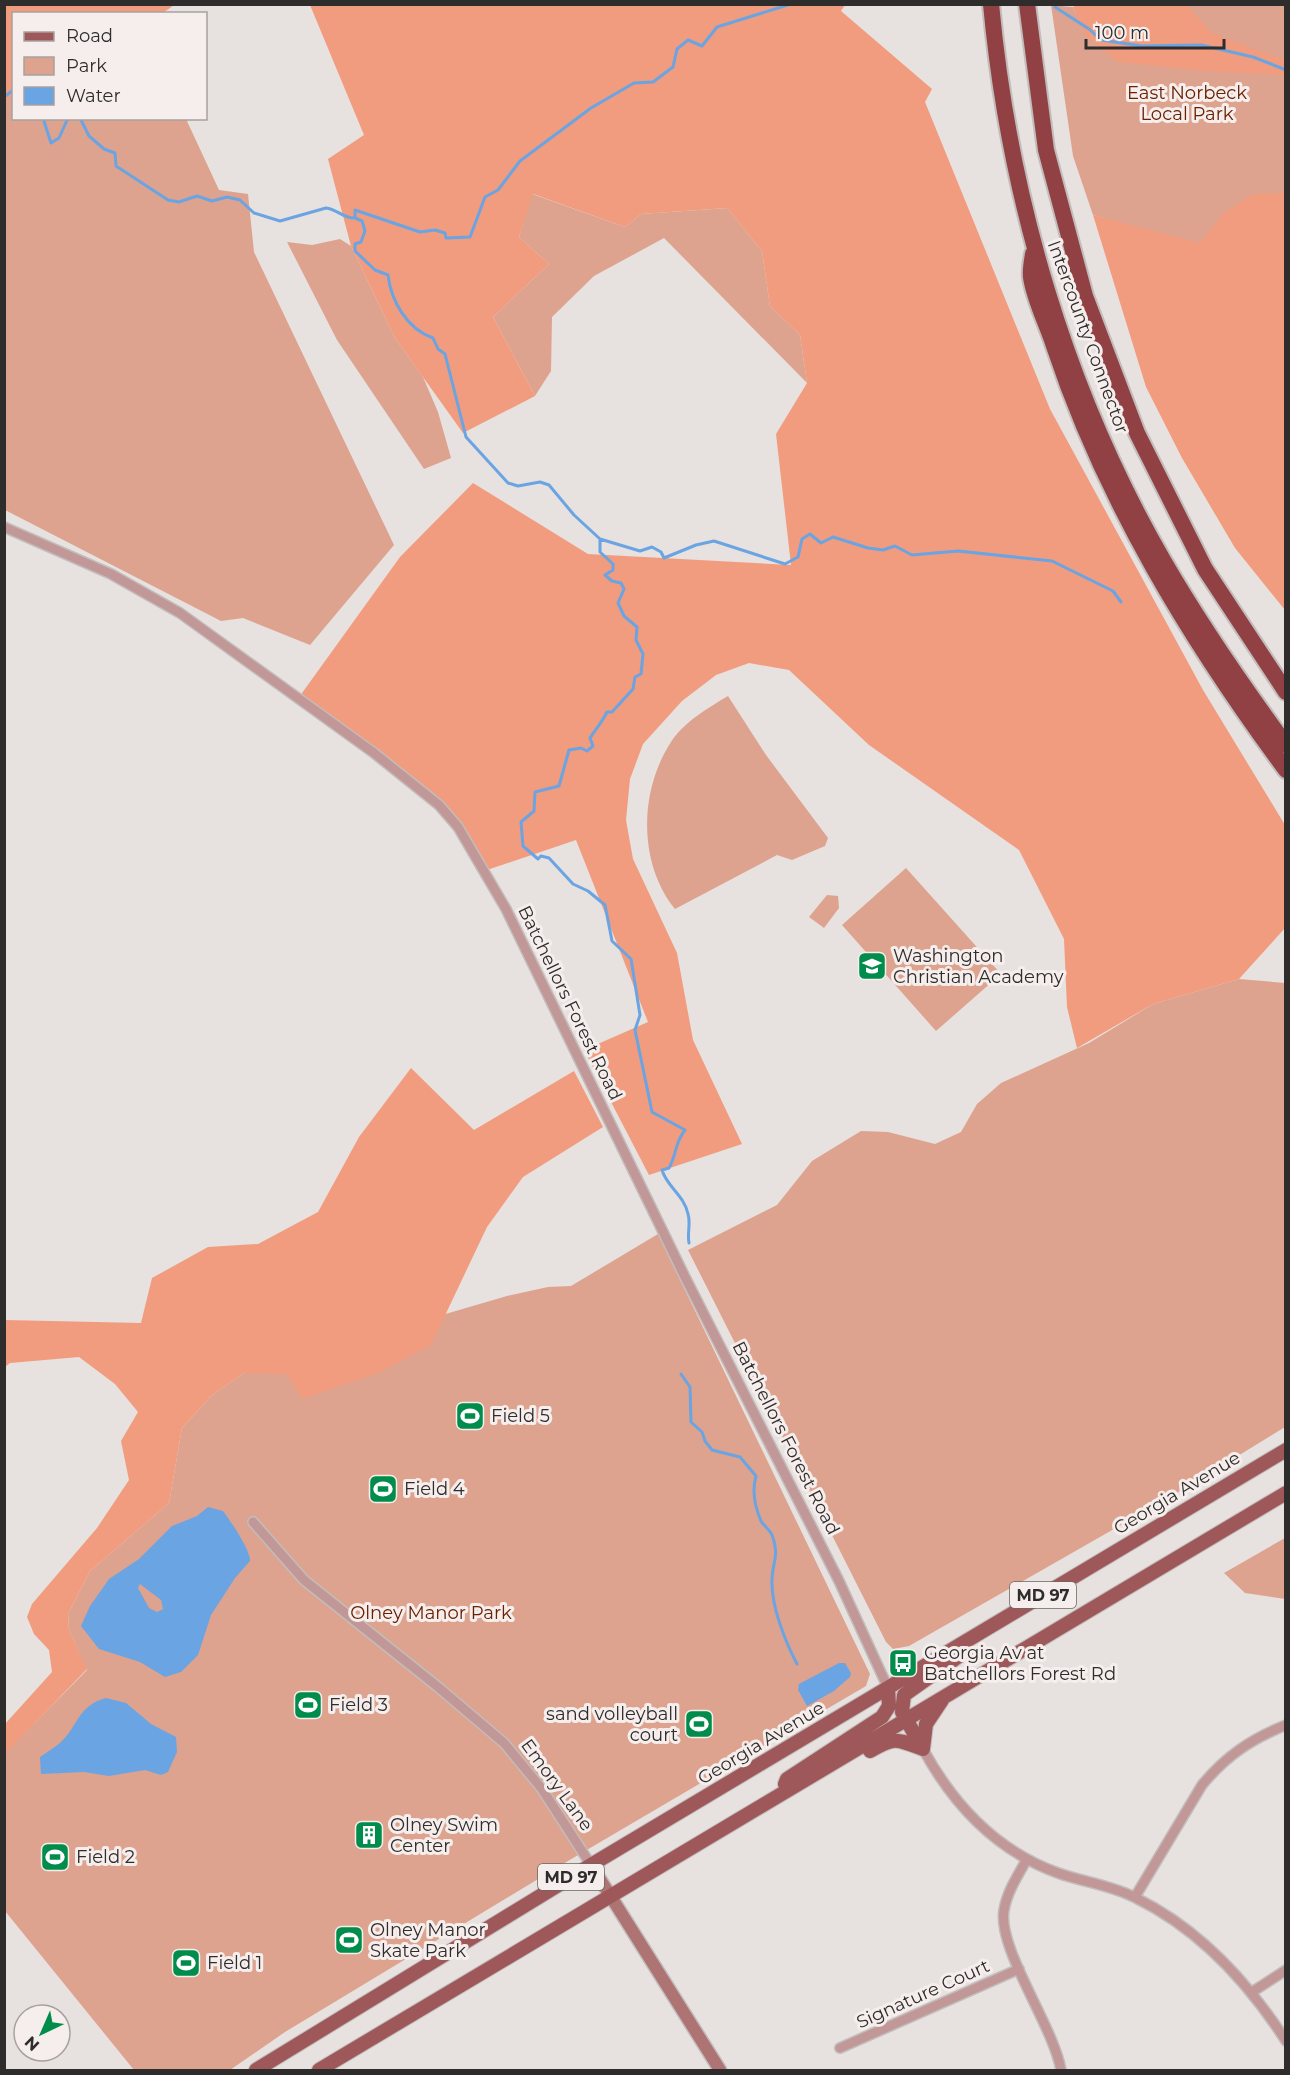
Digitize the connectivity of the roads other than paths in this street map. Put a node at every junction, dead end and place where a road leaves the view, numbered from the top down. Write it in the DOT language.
graph roads {
  1 [pos="991,4"];
  2 [pos="1027,4"];
  3 [pos="1034,247"];
  4 [pos="4,527"];
  5 [pos="1226,602"];
  6 [pos="1286,674"];
  7 [pos="1286,692"];
  8 [pos="1286,745"];
  9 [pos="1286,770"];
  10 [pos="1286,1450"];
  11 [pos="1286,1493"];
  12 [pos="253,1522"];
  13 [pos="1033,1601"];
  14 [pos="888,1688"];
  15 [pos="946,1694"];
  16 [pos="905,1719"];
  17 [pos="1286,1725"];
  18 [pos="922,1749"];
  19 [pos="826,1767"];
  20 [pos="780,1794"];
  21 [pos="1027,1859"];
  22 [pos="591,1865"];
  23 [pos="610,1896"];
  24 [pos="1135,1897"];
  25 [pos="1020,1969"];
  26 [pos="1286,1970"];
  27 [pos="1252,1992"];
  28 [pos="1286,2041"];
  29 [pos="840,2049"];
  30 [pos="256,2070"];
  31 [pos="319,2070"];
  32 [pos="720,2070"];
  33 [pos="1061,2070"];
  1 -- 3 [label="highway, Intercounty Connector"];
  2 -- 5 [label="highway, Intercounty Connector"];
  3 -- 8 [label="highway, Intercounty Connector"];
  3 -- 9 [label="highway"];
  4 -- 14 [label="street, Batchellors Forest Road"];
  5 -- 6 [label="highway"];
  5 -- 7 [label="highway, Intercounty Connector"];
  10 -- 13 [label="main road, Georgia Avenue / MD 97"];
  11 -- 15 [label="main road, MD 97"];
  12 -- 22 [label="street, Emory Lane"];
  13 -- 14 [label="main road, Georgia Avenue / MD 97"];
  13 -- 16 [label="main road"];
  14 -- 20 [label="main road"];
  14 -- 22 [label="main road, Georgia Avenue / MD 97"];
  15 -- 16 [label="main road, MD 97"];
  15 -- 18 [label="main road"];
  16 -- 18 [label="main road"];
  16 -- 19 [label="main road, MD 97"];
  17 -- 24 [label="street"];
  18 -- 19 [label="main road"];
  18 -- 21 [label="street"];
  19 -- 20 [label="main road, MD 97"];
  20 -- 23 [label="main road, MD 97"];
  21 -- 24 [label="street"];
  21 -- 25 [label="street"];
  22 -- 23 [label="street, Emory Lane"];
  22 -- 30 [label="main road, Georgia Avenue / MD 97"];
  23 -- 31 [label="main road, MD 97"];
  23 -- 32 [label="street, Emory Lane"];
  24 -- 27 [label="street"];
  25 -- 29 [label="street, Signature Court"];
  25 -- 33 [label="street"];
  26 -- 27 [label="street"];
  27 -- 28 [label="street"];
}
